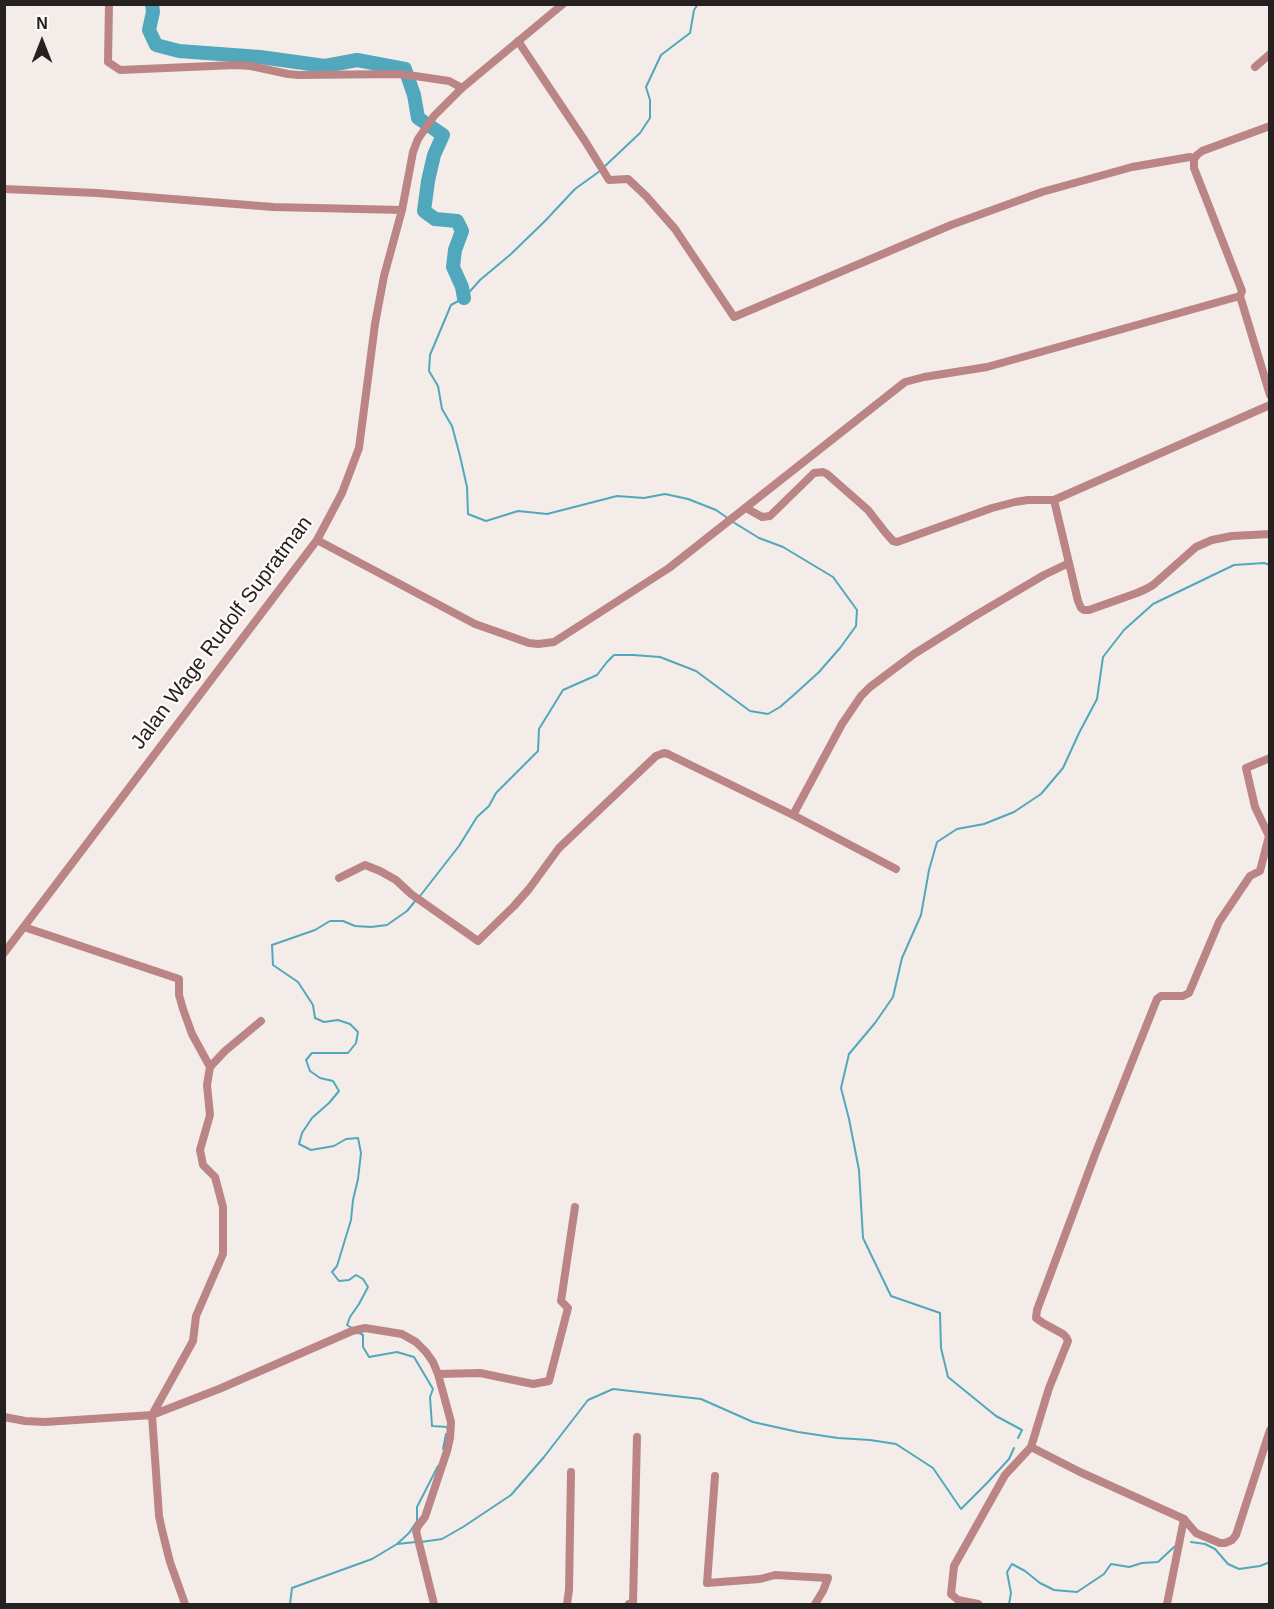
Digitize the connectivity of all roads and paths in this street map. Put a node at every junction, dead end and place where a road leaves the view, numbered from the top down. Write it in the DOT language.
graph roads {
  1 [pos="109,4"];
  2 [pos="563,4"];
  3 [pos="518,41"];
  4 [pos="1269,54"];
  5 [pos="1256,67"];
  6 [pos="462,88"];
  7 [pos="1269,126"];
  8 [pos="1190,157"];
  9 [pos="4,189"];
  10 [pos="402,210"];
  11 [pos="1240,296"];
  12 [pos="1269,395"];
  13 [pos="1269,405"];
  14 [pos="1054,500"];
  15 [pos="743,510"];
  16 [pos="1269,534"];
  17 [pos="317,540"];
  18 [pos="1069,563"];
  19 [pos="1269,758"];
  20 [pos="793,815"];
  21 [pos="896,869"];
  22 [pos="339,878"];
  23 [pos="24,927"];
  24 [pos="4,953"];
  25 [pos="261,1021"];
  26 [pos="210,1067"];
  27 [pos="575,1207"];
  28 [pos="438,1374"];
  29 [pos="152,1415"];
  30 [pos="4,1417"];
  31 [pos="1269,1430"];
  32 [pos="637,1437"];
  33 [pos="1031,1447"];
  34 [pos="571,1472"];
  35 [pos="715,1476"];
  36 [pos="1184,1519"];
  37 [pos="185,1605"];
  38 [pos="434,1605"];
  39 [pos="567,1605"];
  40 [pos="629,1605"];
  41 [pos="815,1605"];
  42 [pos="978,1605"];
  43 [pos="1167,1605"];
  1 -- 6 [label="street"];
  2 -- 3 [label="street, Jalan Wage Rudolf Supratman"];
  3 -- 6 [label="street, Jalan Wage Rudolf Supratman"];
  3 -- 8 [label="street"];
  4 -- 5 [label="street"];
  6 -- 10 [label="street, Jalan Wage Rudolf Supratman"];
  7 -- 11 [label="street"];
  9 -- 10 [label="street"];
  10 -- 17 [label="street, Jalan Wage Rudolf Supratman"];
  11 -- 12 [label="street"];
  11 -- 15 [label="street"];
  13 -- 14 [label="street"];
  14 -- 15 [label="street"];
  14 -- 18 [label="street"];
  15 -- 17 [label="street"];
  16 -- 18 [label="street"];
  17 -- 23 [label="street, Jalan Wage Rudolf Supratman"];
  18 -- 20 [label="street"];
  19 -- 33 [label="street"];
  20 -- 21 [label="street"];
  20 -- 22 [label="street"];
  23 -- 24 [label="street, Jalan Wage Rudolf Supratman"];
  23 -- 26 [label="street"];
  25 -- 26 [label="street"];
  26 -- 29 [label="street"];
  27 -- 28 [label="street"];
  28 -- 29 [label="street"];
  28 -- 38 [label="street"];
  29 -- 30 [label="street"];
  29 -- 37 [label="street"];
  31 -- 36 [label="street"];
  32 -- 40 [label="street"];
  33 -- 36 [label="street"];
  33 -- 42 [label="street"];
  34 -- 39 [label="street"];
  35 -- 41 [label="street"];
  36 -- 43 [label="street"];
}
